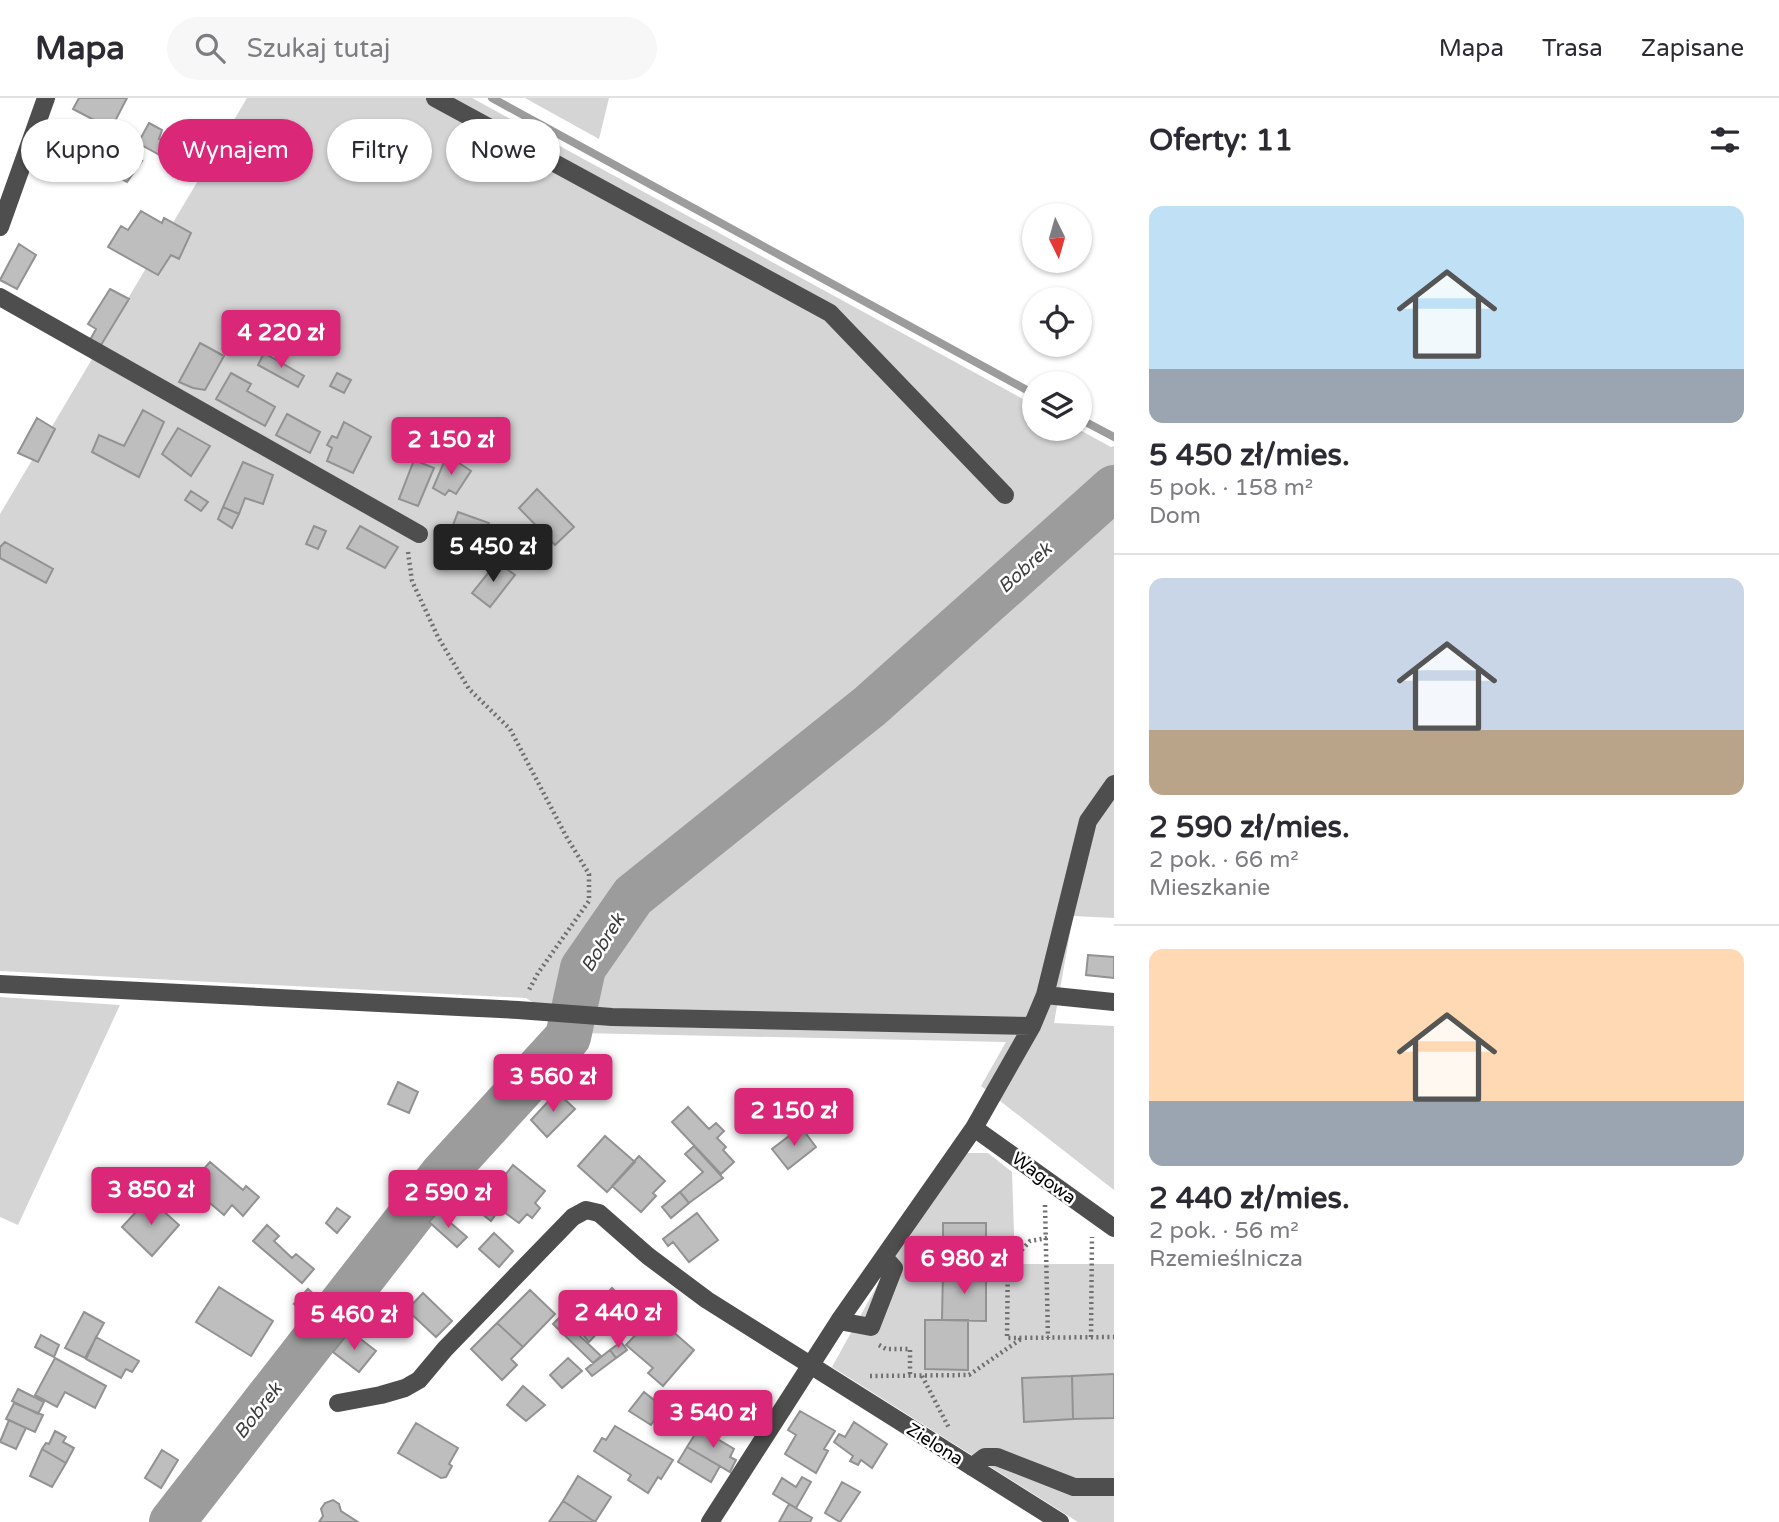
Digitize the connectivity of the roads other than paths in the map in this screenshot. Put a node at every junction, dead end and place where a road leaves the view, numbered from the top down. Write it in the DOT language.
graph roads {
  1 [pos="46,98"];
  2 [pos="435,98"];
  3 [pos="0,227"];
  4 [pos="0,297"];
  5 [pos="1005,495"];
  6 [pos="411,530"];
  7 [pos="1114,784"];
  8 [pos="0,984"];
  9 [pos="1045,995"];
  10 [pos="1114,1002"];
  11 [pos="1031,1026"];
  12 [pos="974,1128"];
  13 [pos="1114,1228"];
  14 [pos="884,1257"];
  15 [pos="839,1321"];
  16 [pos="811,1365"];
  17 [pos="338,1403"];
  18 [pos="972,1467"];
  19 [pos="1114,1487"];
  20 [pos="710,1522"];
  21 [pos="1060,1522"];
  1 -- 3 [label="street"];
  2 -- 5 [label="street"];
  4 -- 6 [label="street"];
  7 -- 9 [label="street"];
  8 -- 11 [label="street"];
  9 -- 10 [label="street"];
  9 -- 11 [label="street"];
  11 -- 12 [label="street"];
  12 -- 13 [label="street, Wagowa"];
  12 -- 14 [label="street"];
  14 -- 15 [label="street"];
  14 -- 15 [label="street"];
  15 -- 16 [label="street"];
  16 -- 17 [label="street, Zielona"];
  16 -- 18 [label="street, Zielona"];
  16 -- 20 [label="street"];
  18 -- 19 [label="street"];
  18 -- 21 [label="street, Zielona"];
}
